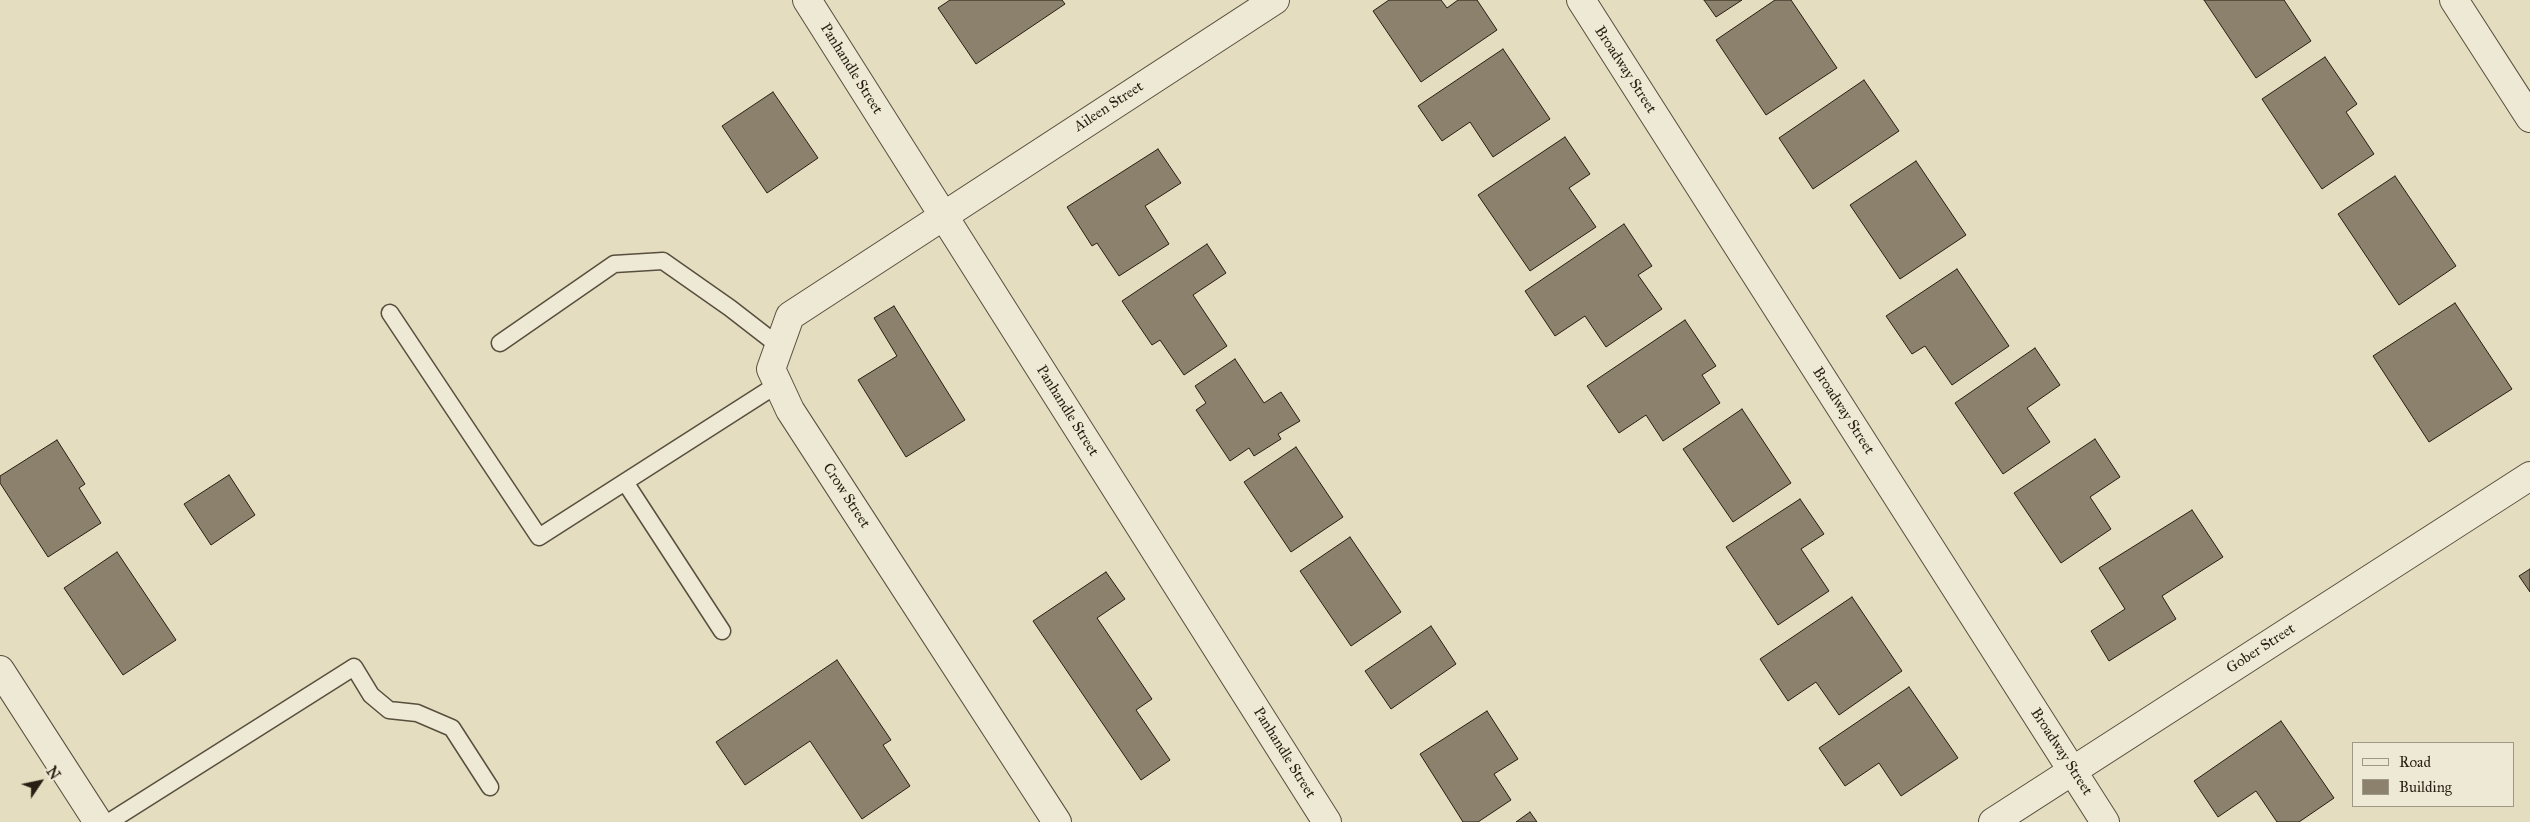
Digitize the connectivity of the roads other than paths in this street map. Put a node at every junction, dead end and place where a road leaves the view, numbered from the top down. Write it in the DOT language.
graph roads {
  1 [pos="807,0"];
  2 [pos="1275,0"];
  3 [pos="1581,0"];
  4 [pos="2454,0"];
  5 [pos="2530,118"];
  6 [pos="943,214"];
  7 [pos="390,313"];
  8 [pos="500,343"];
  9 [pos="779,346"];
  10 [pos="778,384"];
  11 [pos="2530,476"];
  12 [pos="625,482"];
  13 [pos="722,630"];
  14 [pos="0,670"];
  15 [pos="2073,771"];
  16 [pos="490,787"];
  17 [pos="98,822"];
  18 [pos="109,822"];
  19 [pos="1057,822"];
  20 [pos="1327,822"];
  21 [pos="1993,822"];
  22 [pos="2105,822"];
  1 -- 6 [label="street, Panhandle Street"];
  2 -- 6 [label="street, Aileen Street"];
  3 -- 15 [label="street, Broadway Street"];
  4 -- 5 [label="street"];
  6 -- 9 [label="street, Crow Street"];
  6 -- 20 [label="street, Panhandle Street"];
  7 -- 12 [label="lane"];
  8 -- 9 [label="lane"];
  9 -- 10 [label="street, Crow Street"];
  10 -- 12 [label="lane"];
  10 -- 19 [label="street, Crow Street"];
  11 -- 15 [label="street, Gober Street"];
  12 -- 13 [label="lane"];
  14 -- 17 [label="street"];
  15 -- 21 [label="street, Gober Street"];
  15 -- 22 [label="street, Broadway Street"];
  16 -- 18 [label="lane"];
}
